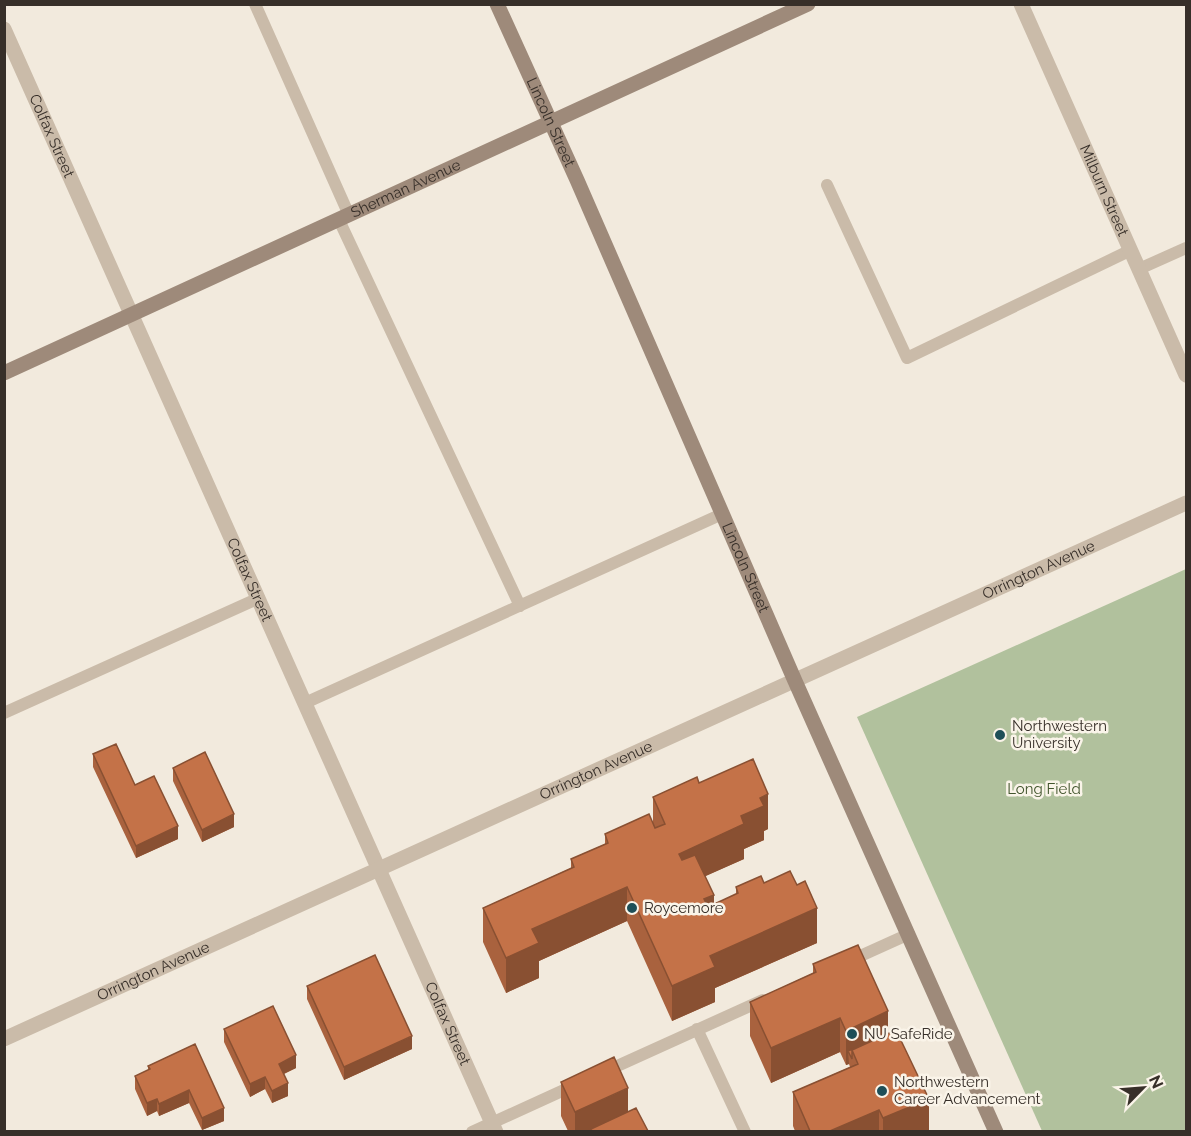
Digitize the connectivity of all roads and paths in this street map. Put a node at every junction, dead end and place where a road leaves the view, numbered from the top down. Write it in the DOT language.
graph roads {
  1 [pos="255,4"];
  2 [pos="497,4"];
  3 [pos="808,4"];
  4 [pos="1021,4"];
  5 [pos="4,29"];
  6 [pos="550,122"];
  7 [pos="827,185"];
  8 [pos="344,217"];
  9 [pos="1186,248"];
  10 [pos="1131,250"];
  11 [pos="1139,269"];
  12 [pos="132,314"];
  13 [pos="4,373"];
  14 [pos="1186,375"];
  15 [pos="1186,502"];
  16 [pos="722,514"];
  17 [pos="259,598"];
  18 [pos="520,606"];
  19 [pos="795,681"];
  20 [pos="305,703"];
  21 [pos="4,714"];
  22 [pos="380,869"];
  23 [pos="909,934"];
  24 [pos="839,966"];
  25 [pos="774,995"];
  26 [pos="698,1029"];
  27 [pos="4,1039"];
  28 [pos="494,1127"];
  29 [pos="472,1131"];
  30 [pos="745,1131"];
  31 [pos="996,1131"];
  1 -- 8 [label="lane"];
  2 -- 6 [label="street, Lincoln Street"];
  3 -- 6 [label="street, Sherman Avenue"];
  4 -- 10 [label="street, Milburn Street"];
  5 -- 12 [label="street, Colfax Street"];
  6 -- 8 [label="street, Sherman Avenue"];
  6 -- 16 [label="street, Lincoln Street"];
  7 -- 10 [label="lane"];
  8 -- 12 [label="street, Sherman Avenue"];
  8 -- 18 [label="lane"];
  9 -- 11 [label="lane"];
  10 -- 11 [label="street, Milburn Street"];
  11 -- 14 [label="street, Milburn Street"];
  12 -- 13 [label="street, Sherman Avenue"];
  12 -- 17 [label="street, Colfax Street"];
  15 -- 19 [label="street, Orrington Avenue"];
  16 -- 18 [label="lane"];
  16 -- 19 [label="street, Lincoln Street"];
  17 -- 20 [label="street, Colfax Street"];
  17 -- 21 [label="lane"];
  18 -- 20 [label="lane"];
  19 -- 22 [label="street, Orrington Avenue"];
  19 -- 23 [label="street, Lincoln Street"];
  20 -- 22 [label="street, Colfax Street"];
  22 -- 27 [label="street, Orrington Avenue"];
  22 -- 28 [label="street, Colfax Street"];
  23 -- 24 [label="lane"];
  23 -- 31 [label="street, Lincoln Street"];
  25 -- 26 [label="lane"];
  26 -- 28 [label="lane"];
  26 -- 30 [label="lane"];
  28 -- 29 [label="lane"];
}
